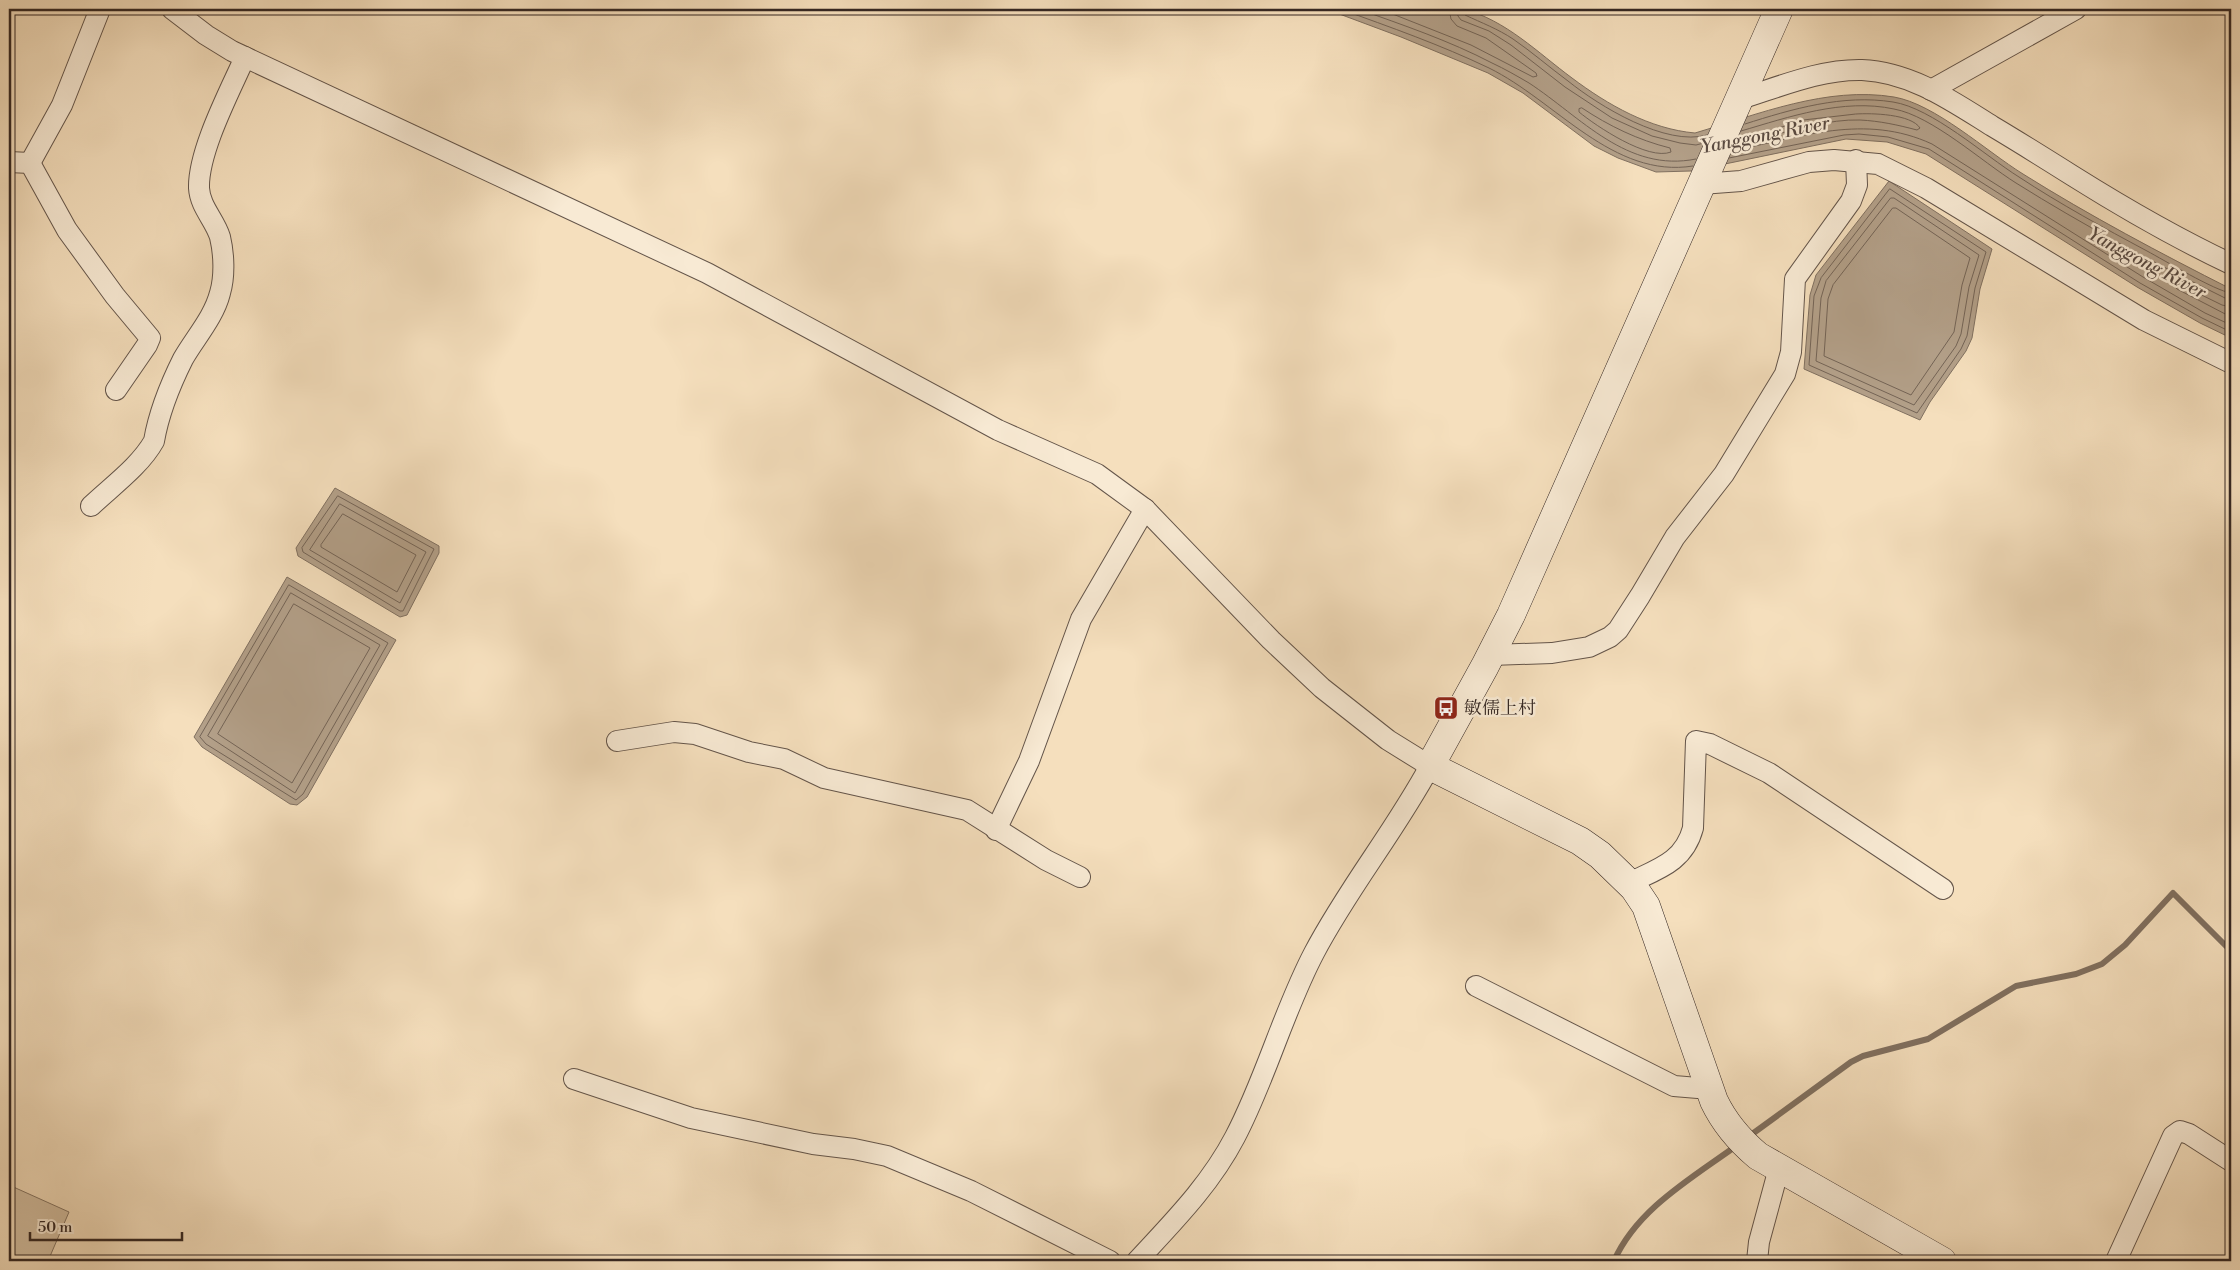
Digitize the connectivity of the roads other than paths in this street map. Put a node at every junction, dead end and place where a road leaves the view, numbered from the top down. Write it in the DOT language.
graph roads {
  1 [pos="100,9"];
  2 [pos="172,9"];
  3 [pos="1779,9"];
  4 [pos="2076,9"];
  5 [pos="245,57"];
  6 [pos="1931,90"];
  7 [pos="1734,108"];
  8 [pos="1856,160"];
  9 [pos="9,162"];
  10 [pos="30,163"];
  11 [pos="1702,180"];
  12 [pos="2231,264"];
  13 [pos="2231,363"];
  14 [pos="116,390"];
  15 [pos="91,506"];
  16 [pos="1145,509"];
  17 [pos="1491,655"];
  18 [pos="617,741"];
  19 [pos="1430,766"];
  20 [pos="996,830"];
  21 [pos="1080,877"];
  22 [pos="1629,883"];
  23 [pos="1943,889"];
  24 [pos="1476,986"];
  25 [pos="574,1079"];
  26 [pos="1710,1089"];
  27 [pos="2231,1161"];
  28 [pos="1779,1168"];
  29 [pos="1110,1261"];
  30 [pos="1137,1261"];
  31 [pos="1757,1261"];
  32 [pos="1942,1261"];
  33 [pos="2116,1261"];
  1 -- 10 [label="street"];
  2 -- 5 [label="street"];
  3 -- 7 [label="street"];
  4 -- 6 [label="street"];
  5 -- 15 [label="street"];
  5 -- 16 [label="street"];
  6 -- 7 [label="street"];
  6 -- 12 [label="street"];
  7 -- 11 [label="street"];
  8 -- 11 [label="street"];
  8 -- 13 [label="street"];
  8 -- 17 [label="street"];
  9 -- 10 [label="street"];
  10 -- 14 [label="street"];
  11 -- 17 [label="street"];
  16 -- 19 [label="street"];
  16 -- 20 [label="street"];
  17 -- 19 [label="street"];
  18 -- 20 [label="street"];
  19 -- 22 [label="street"];
  19 -- 30 [label="street"];
  20 -- 21 [label="street"];
  22 -- 23 [label="street"];
  22 -- 26 [label="street"];
  24 -- 26 [label="street"];
  25 -- 29 [label="street"];
  26 -- 28 [label="street"];
  27 -- 33 [label="street"];
  28 -- 31 [label="street"];
  28 -- 32 [label="street"];
}
